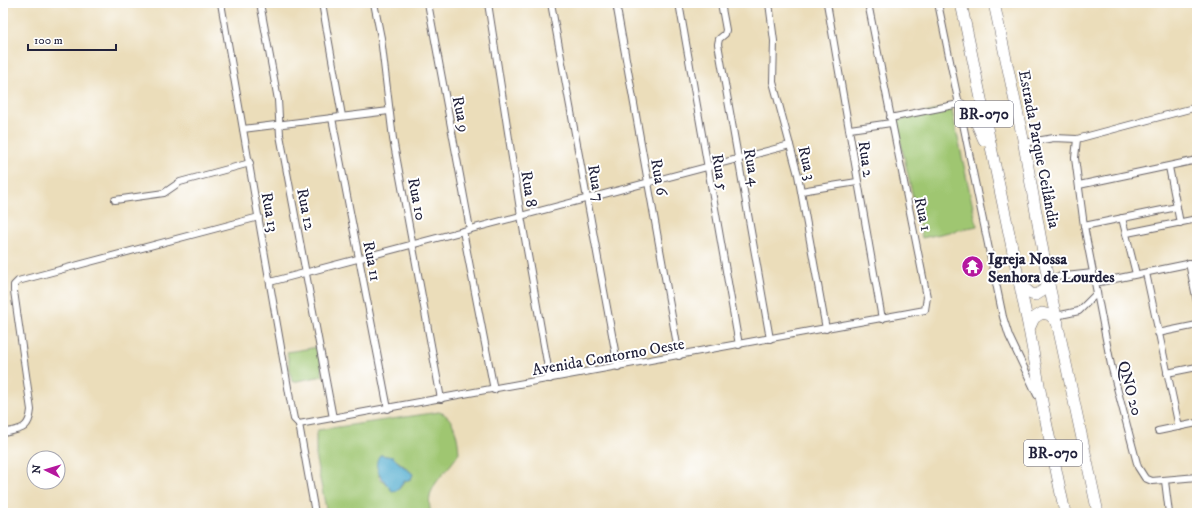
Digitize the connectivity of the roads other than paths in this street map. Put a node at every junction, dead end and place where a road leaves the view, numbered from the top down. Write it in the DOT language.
graph roads {
  1 [pos="221,3"];
  2 [pos="260,3"];
  3 [pos="322,3"];
  4 [pos="374,3"];
  5 [pos="428,3"];
  6 [pos="488,3"];
  7 [pos="551,3"];
  8 [pos="616,3"];
  9 [pos="679,3"];
  10 [pos="721,3"];
  11 [pos="769,3"];
  12 [pos="827,3"];
  13 [pos="868,3"];
  14 [pos="938,3"];
  15 [pos="961,3"];
  16 [pos="994,3"];
  17 [pos="959,104"];
  18 [pos="1197,107"];
  19 [pos="389,111"];
  20 [pos="342,116"];
  21 [pos="332,118"];
  22 [pos="891,120"];
  23 [pos="279,124"];
  24 [pos="243,129"];
  25 [pos="850,129"];
  26 [pos="1077,139"];
  27 [pos="1024,144"];
  28 [pos="790,145"];
  29 [pos="738,158"];
  30 [pos="1197,160"];
  31 [pos="250,163"];
  32 [pos="707,167"];
  33 [pos="1169,167"];
  34 [pos="995,169"];
  35 [pos="857,182"];
  36 [pos="648,183"];
  37 [pos="1079,185"];
  38 [pos="801,191"];
  39 [pos="114,200"];
  40 [pos="587,200"];
  41 [pos="1177,207"];
  42 [pos="521,216"];
  43 [pos="259,217"];
  44 [pos="1122,218"];
  45 [pos="1197,219"];
  46 [pos="1180,223"];
  47 [pos="1084,226"];
  48 [pos="470,229"];
  49 [pos="463,231"];
  50 [pos="1127,233"];
  51 [pos="413,244"];
  52 [pos="359,258"];
  53 [pos="1197,262"];
  54 [pos="1189,263"];
  55 [pos="306,272"];
  56 [pos="1093,273"];
  57 [pos="1146,273"];
  58 [pos="1136,274"];
  59 [pos="1048,279"];
  60 [pos="270,282"];
  61 [pos="1095,283"];
  62 [pos="1020,284"];
  63 [pos="1097,293"];
  64 [pos="1197,302"];
  65 [pos="920,312"];
  66 [pos="882,319"];
  67 [pos="1057,320"];
  68 [pos="1197,324"];
  69 [pos="826,329"];
  70 [pos="1029,329"];
  71 [pos="1158,333"];
  72 [pos="770,339"];
  73 [pos="739,345"];
  74 [pos="679,356"];
  75 [pos="618,367"];
  76 [pos="1197,367"];
  77 [pos="1167,373"];
  78 [pos="550,379"];
  79 [pos="494,390"];
  80 [pos="441,399"];
  81 [pos="1043,407"];
  82 [pos="388,408"];
  83 [pos="333,418"];
  84 [pos="299,424"];
  85 [pos="1197,424"];
  86 [pos="1179,427"];
  87 [pos="1158,431"];
  88 [pos="3,433"];
  89 [pos="1197,477"];
  90 [pos="1164,481"];
  91 [pos="315,513"];
  92 [pos="1065,513"];
  93 [pos="1098,513"];
  94 [pos="1169,513"];
  1 -- 24 [label="street, Rua 13"];
  2 -- 23 [label="street, Rua 12"];
  3 -- 20 [label="street"];
  4 -- 19 [label="street, Rua 10"];
  5 -- 48 [label="street, Rua 9"];
  6 -- 42 [label="street, Rua 8"];
  7 -- 40 [label="street, Rua 7"];
  8 -- 36 [label="street, Rua 6"];
  9 -- 32 [label="street, Rua 5"];
  10 -- 29 [label="street, Rua 4"];
  11 -- 28 [label="street, Rua 3"];
  12 -- 25 [label="street, Rua 2"];
  13 -- 22 [label="street, Rua 1"];
  14 -- 17 [label="street"];
  15 -- 34 [label="highway, BR-070"];
  16 -- 27 [label="highway, Estrada Parque Ceilândia / BR-070"];
  17 -- 22 [label="street"];
  17 -- 34 [label="highway"];
  17 -- 81 [label="street"];
  18 -- 26 [label="street"];
  19 -- 20 [label="street"];
  19 -- 51 [label="street, Rua 10"];
  20 -- 21 [label="street"];
  21 -- 23 [label="street"];
  21 -- 52 [label="street, Rua 11"];
  22 -- 25 [label="street"];
  22 -- 65 [label="street, Rua 1"];
  23 -- 24 [label="street"];
  23 -- 55 [label="street, Rua 12"];
  24 -- 31 [label="street, Rua 13"];
  25 -- 35 [label="street, Rua 2"];
  26 -- 27 [label="street"];
  26 -- 37 [label="street, QNO 20"];
  27 -- 59 [label="highway, Estrada Parque Ceilândia / BR-070"];
  28 -- 29 [label="street"];
  28 -- 38 [label="street, Rua 3"];
  29 -- 32 [label="street"];
  29 -- 72 [label="street, Rua 4"];
  30 -- 33 [label="street"];
  31 -- 39 [label="street"];
  31 -- 43 [label="street, Rua 13"];
  32 -- 36 [label="street"];
  32 -- 73 [label="street, Rua 5"];
  33 -- 37 [label="street"];
  33 -- 41 [label="street"];
  34 -- 62 [label="highway, BR-070"];
  35 -- 38 [label="street"];
  35 -- 66 [label="street, Rua 2"];
  36 -- 40 [label="street"];
  36 -- 74 [label="street, Rua 6"];
  37 -- 47 [label="street, QNO 20"];
  38 -- 69 [label="street, Rua 3"];
  40 -- 42 [label="street"];
  40 -- 75 [label="street, Rua 7"];
  41 -- 44 [label="street"];
  41 -- 46 [label="street"];
  42 -- 48 [label="street"];
  42 -- 78 [label="street, Rua 8"];
  43 -- 60 [label="street, Rua 13"];
  43 -- 88 [label="street"];
  44 -- 47 [label="street"];
  44 -- 50 [label="street"];
  45 -- 46 [label="street"];
  46 -- 50 [label="street"];
  47 -- 56 [label="street, QNO 20"];
  48 -- 49 [label="street"];
  49 -- 51 [label="street"];
  49 -- 79 [label="street"];
  50 -- 58 [label="street"];
  51 -- 52 [label="street"];
  51 -- 80 [label="street, Rua 10"];
  52 -- 55 [label="street"];
  52 -- 82 [label="street, Rua 11"];
  53 -- 54 [label="street"];
  54 -- 57 [label="street"];
  54 -- 64 [label="street"];
  55 -- 60 [label="street"];
  55 -- 83 [label="street, Rua 12"];
  56 -- 59 [label="street"];
  56 -- 61 [label="street, QNO 20"];
  57 -- 58 [label="street"];
  57 -- 71 [label="street"];
  58 -- 61 [label="street"];
  59 -- 62 [label="highway"];
  59 -- 67 [label="highway, Estrada Parque Ceilândia / BR-070"];
  60 -- 84 [label="street, Rua 13"];
  61 -- 63 [label="street, QNO 20"];
  62 -- 70 [label="highway, BR-070"];
  63 -- 67 [label="street"];
  63 -- 90 [label="street, QNO 20"];
  65 -- 66 [label="street, Avenida Contorno Oeste"];
  66 -- 69 [label="street, Avenida Contorno Oeste"];
  67 -- 70 [label="highway"];
  67 -- 93 [label="highway, Estrada Parque Ceilândia / BR-070"];
  68 -- 71 [label="street"];
  69 -- 72 [label="street, Avenida Contorno Oeste"];
  70 -- 81 [label="highway, BR-070"];
  71 -- 77 [label="street"];
  72 -- 73 [label="street, Avenida Contorno Oeste"];
  73 -- 74 [label="street, Avenida Contorno Oeste"];
  74 -- 75 [label="street, Avenida Contorno Oeste"];
  75 -- 78 [label="street, Avenida Contorno Oeste"];
  76 -- 77 [label="street"];
  77 -- 86 [label="street"];
  78 -- 79 [label="street, Avenida Contorno Oeste"];
  79 -- 80 [label="street, Avenida Contorno Oeste"];
  80 -- 82 [label="street, Avenida Contorno Oeste"];
  81 -- 92 [label="highway, BR-070"];
  82 -- 83 [label="street, Avenida Contorno Oeste"];
  83 -- 84 [label="street, Avenida Contorno Oeste"];
  84 -- 91 [label="street, Rua 13"];
  85 -- 86 [label="street, QNO 20"];
  86 -- 87 [label="street, QNO 20"];
  89 -- 90 [label="street, QNO 20"];
  90 -- 94 [label="street"];
}
